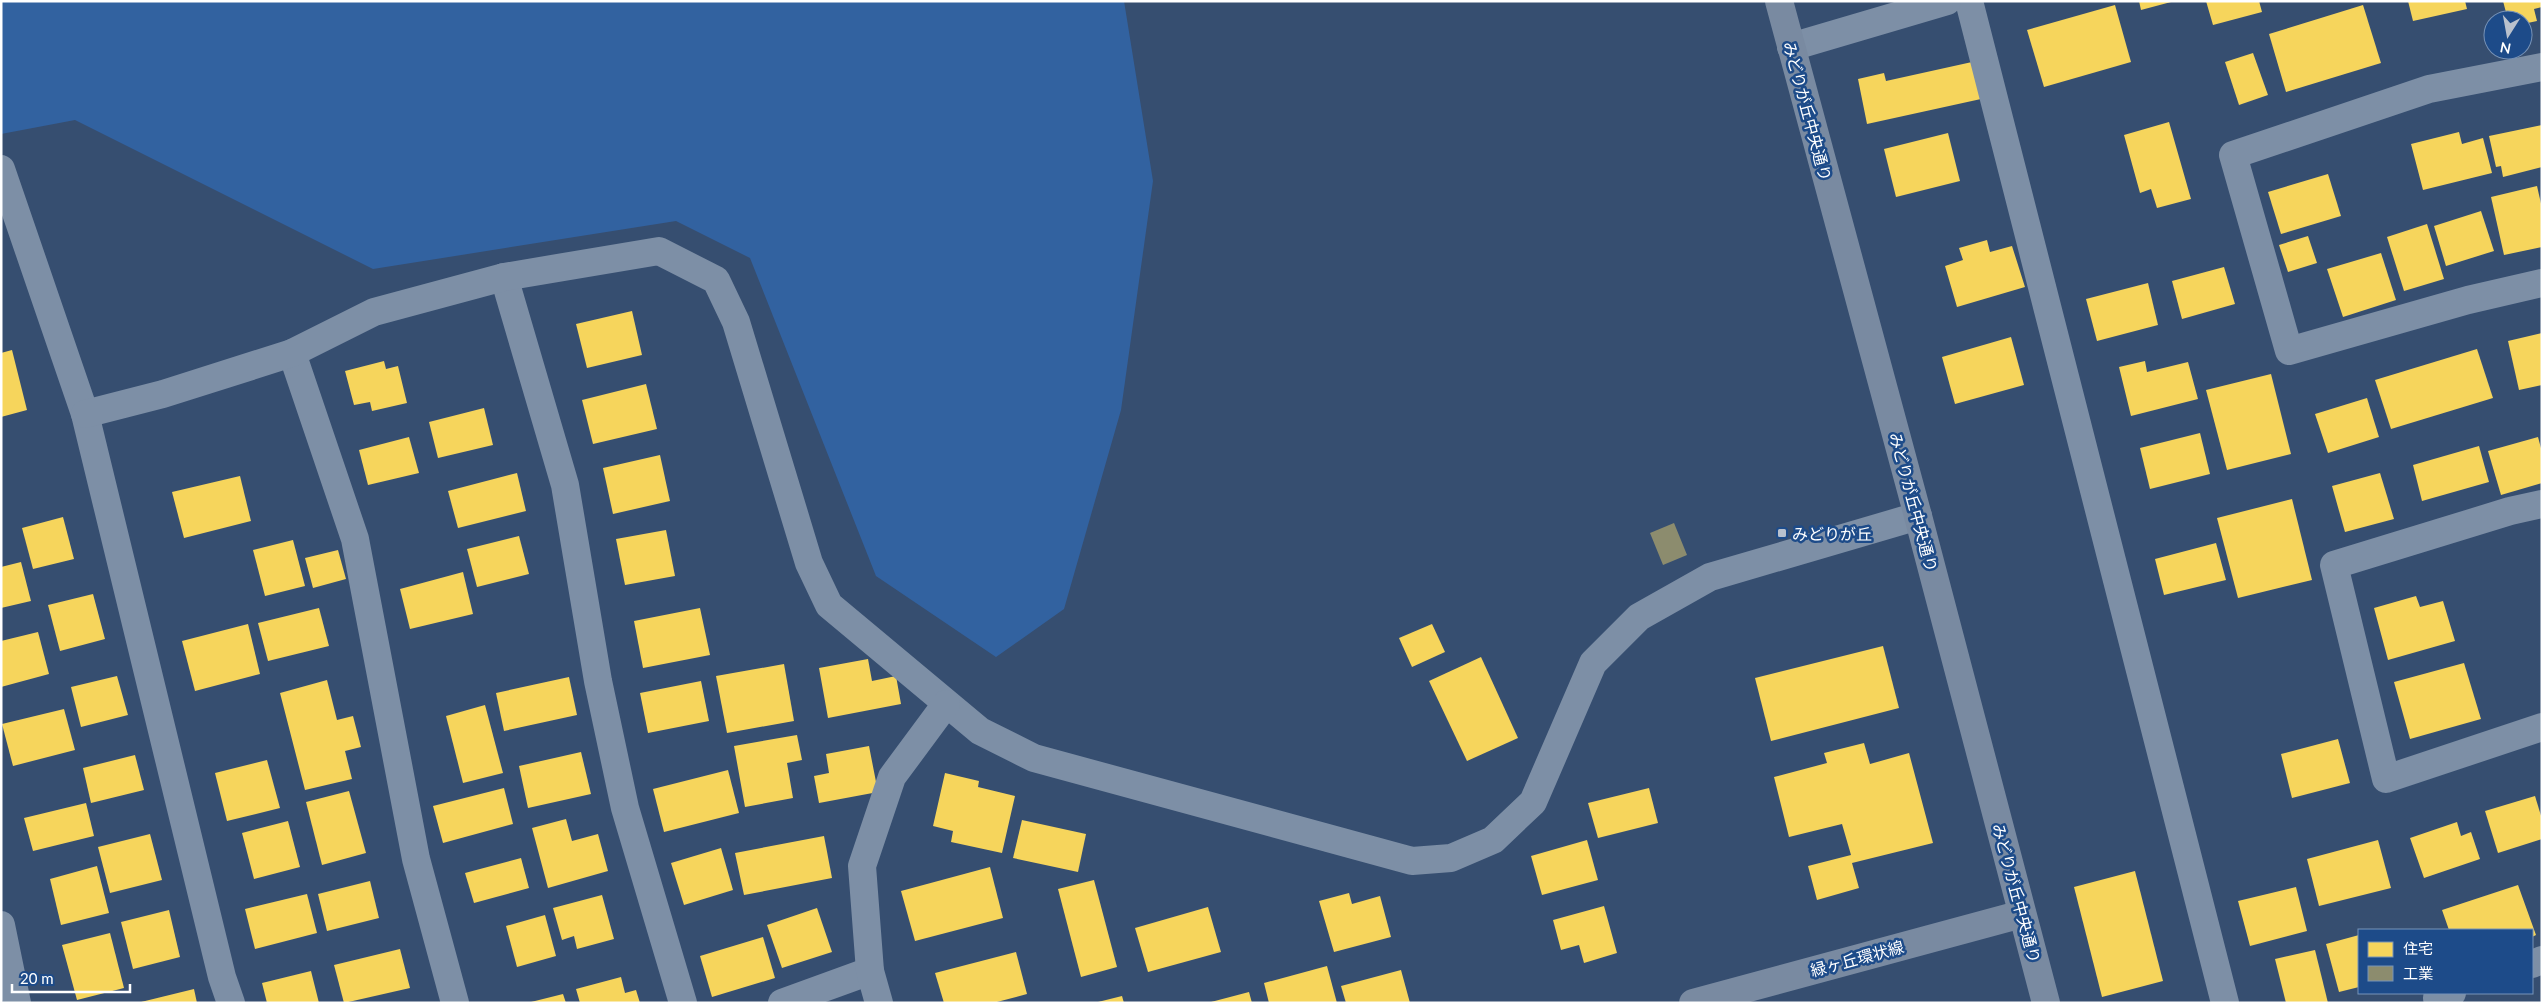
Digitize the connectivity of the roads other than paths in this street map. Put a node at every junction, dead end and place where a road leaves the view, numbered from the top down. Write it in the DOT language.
graph roads {
  1 [pos="1779,1"];
  2 [pos="1947,1"];
  3 [pos="1969,1"];
  4 [pos="1791,47"];
  5 [pos="2542,66"];
  6 [pos="1,170"];
  7 [pos="504,277"];
  8 [pos="2542,283"];
  9 [pos="292,353"];
  10 [pos="85,414"];
  11 [pos="2542,504"];
  12 [pos="1918,516"];
  13 [pos="946,704"];
  14 [pos="2542,727"];
  15 [pos="2022,914"];
  16 [pos="1,925"];
  17 [pos="870,971"];
  18 [pos="6,977"];
  19 [pos="2449,994"];
  20 [pos="17,1003"];
  21 [pos="232,1003"];
  22 [pos="456,1003"];
  23 [pos="683,1003"];
  24 [pos="782,1003"];
  25 [pos="879,1003"];
  26 [pos="1693,1003"];
  27 [pos="2046,1003"];
  28 [pos="2225,1003"];
  29 [pos="2439,1003"];
  1 -- 4 [label="street, みどりが丘中央通り"];
  2 -- 4 [label="street"];
  3 -- 28 [label="street"];
  4 -- 12 [label="street, みどりが丘中央通り"];
  5 -- 8 [label="street"];
  6 -- 10 [label="street"];
  7 -- 9 [label="street"];
  7 -- 13 [label="street"];
  7 -- 23 [label="street"];
  9 -- 10 [label="street"];
  9 -- 22 [label="street"];
  10 -- 21 [label="street"];
  11 -- 14 [label="street"];
  12 -- 13 [label="street"];
  12 -- 15 [label="street, みどりが丘中央通り"];
  13 -- 17 [label="street"];
  15 -- 26 [label="street, 緑ヶ丘環状線"];
  15 -- 27 [label="street, みどりが丘中央通り"];
  16 -- 18 [label="street"];
  17 -- 24 [label="street"];
  17 -- 25 [label="street"];
  18 -- 20 [label="street"];
  19 -- 29 [label="street"];
}
